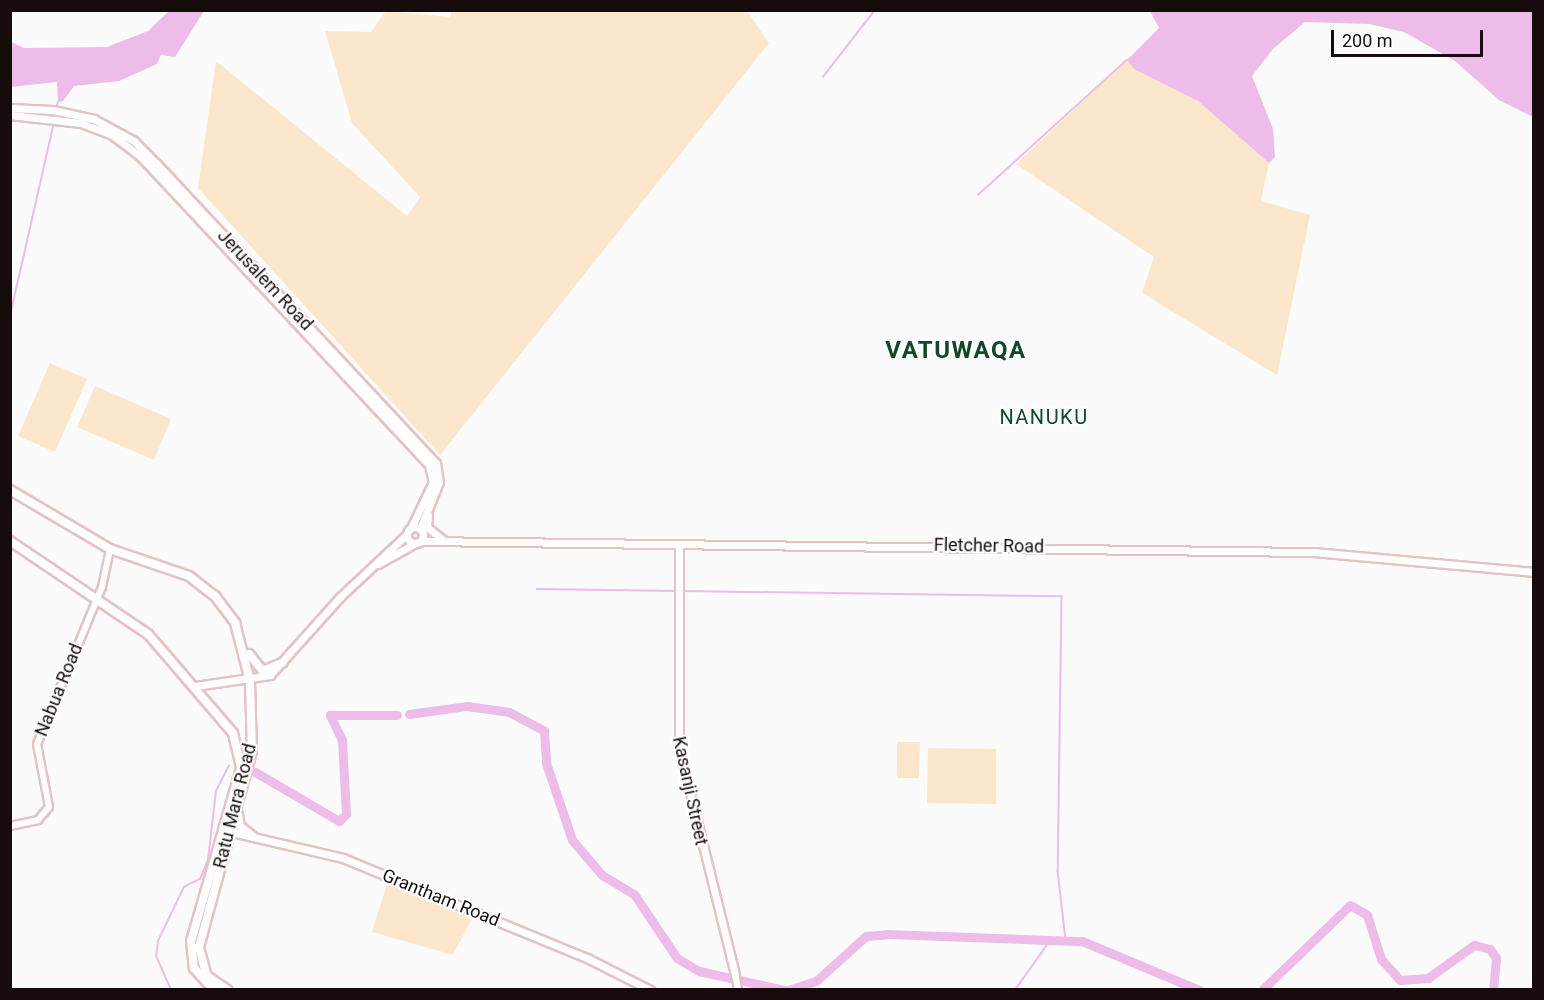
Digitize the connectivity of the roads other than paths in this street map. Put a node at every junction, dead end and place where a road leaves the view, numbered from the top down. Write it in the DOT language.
graph roads {
  1 [pos="10,108"];
  2 [pos="10,115"];
  3 [pos="10,490"];
  4 [pos="435,493"];
  5 [pos="411,528"];
  6 [pos="406,535"];
  7 [pos="419,537"];
  8 [pos="443,540"];
  9 [pos="10,541"];
  10 [pos="679,544"];
  11 [pos="110,549"];
  12 [pos="376,565"];
  13 [pos="1533,572"];
  14 [pos="97,599"];
  15 [pos="242,640"];
  16 [pos="282,663"];
  17 [pos="250,681"];
  18 [pos="195,686"];
  19 [pos="237,809"];
  20 [pos="10,826"];
  21 [pos="227,831"];
  22 [pos="254,837"];
  23 [pos="735,975"];
  24 [pos="738,987"];
  25 [pos="214,990"];
  26 [pos="228,990"];
  27 [pos="650,990"];
  1 -- 4 [label="main road, Jerusalem Road"];
  2 -- 5 [label="main road, Jerusalem Road"];
  3 -- 11 [label="highway, Ratu Mara Road"];
  4 -- 7 [label="main road, Jerusalem Road"];
  4 -- 8 [label="main road"];
  5 -- 6 [label="main road, Jerusalem Road"];
  5 -- 7 [label="main road, Fletcher Road"];
  6 -- 7 [label="main road"];
  6 -- 12 [label="main road, Jerusalem Road"];
  7 -- 8 [label="main road, Fletcher Road"];
  7 -- 12 [label="main road"];
  8 -- 10 [label="main road, Fletcher Road"];
  9 -- 14 [label="highway, Ratu Mara Road"];
  10 -- 13 [label="main road, Fletcher Road"];
  10 -- 23 [label="main road, Kasanji Street"];
  11 -- 14 [label="main road"];
  11 -- 15 [label="highway, Ratu Mara Road"];
  12 -- 16 [label="main road, Jerusalem Road"];
  14 -- 18 [label="highway, Ratu Mara Road"];
  14 -- 20 [label="main road, Nabua Road"];
  15 -- 16 [label="highway"];
  15 -- 17 [label="highway, Ratu Mara Road"];
  16 -- 17 [label="main road, Jerusalem Road"];
  17 -- 18 [label="main road"];
  17 -- 19 [label="highway, Ratu Mara Road"];
  18 -- 21 [label="highway, Ratu Mara Road"];
  19 -- 21 [label="highway, Ratu Mara Road"];
  19 -- 22 [label="highway"];
  21 -- 22 [label="main road, Grantham Road"];
  21 -- 25 [label="highway, Ratu Mara Road"];
  21 -- 26 [label="highway, Ratu Mara Road"];
  22 -- 27 [label="main road, Grantham Road"];
  23 -- 24 [label="main road, Kasanji Street"];
}
